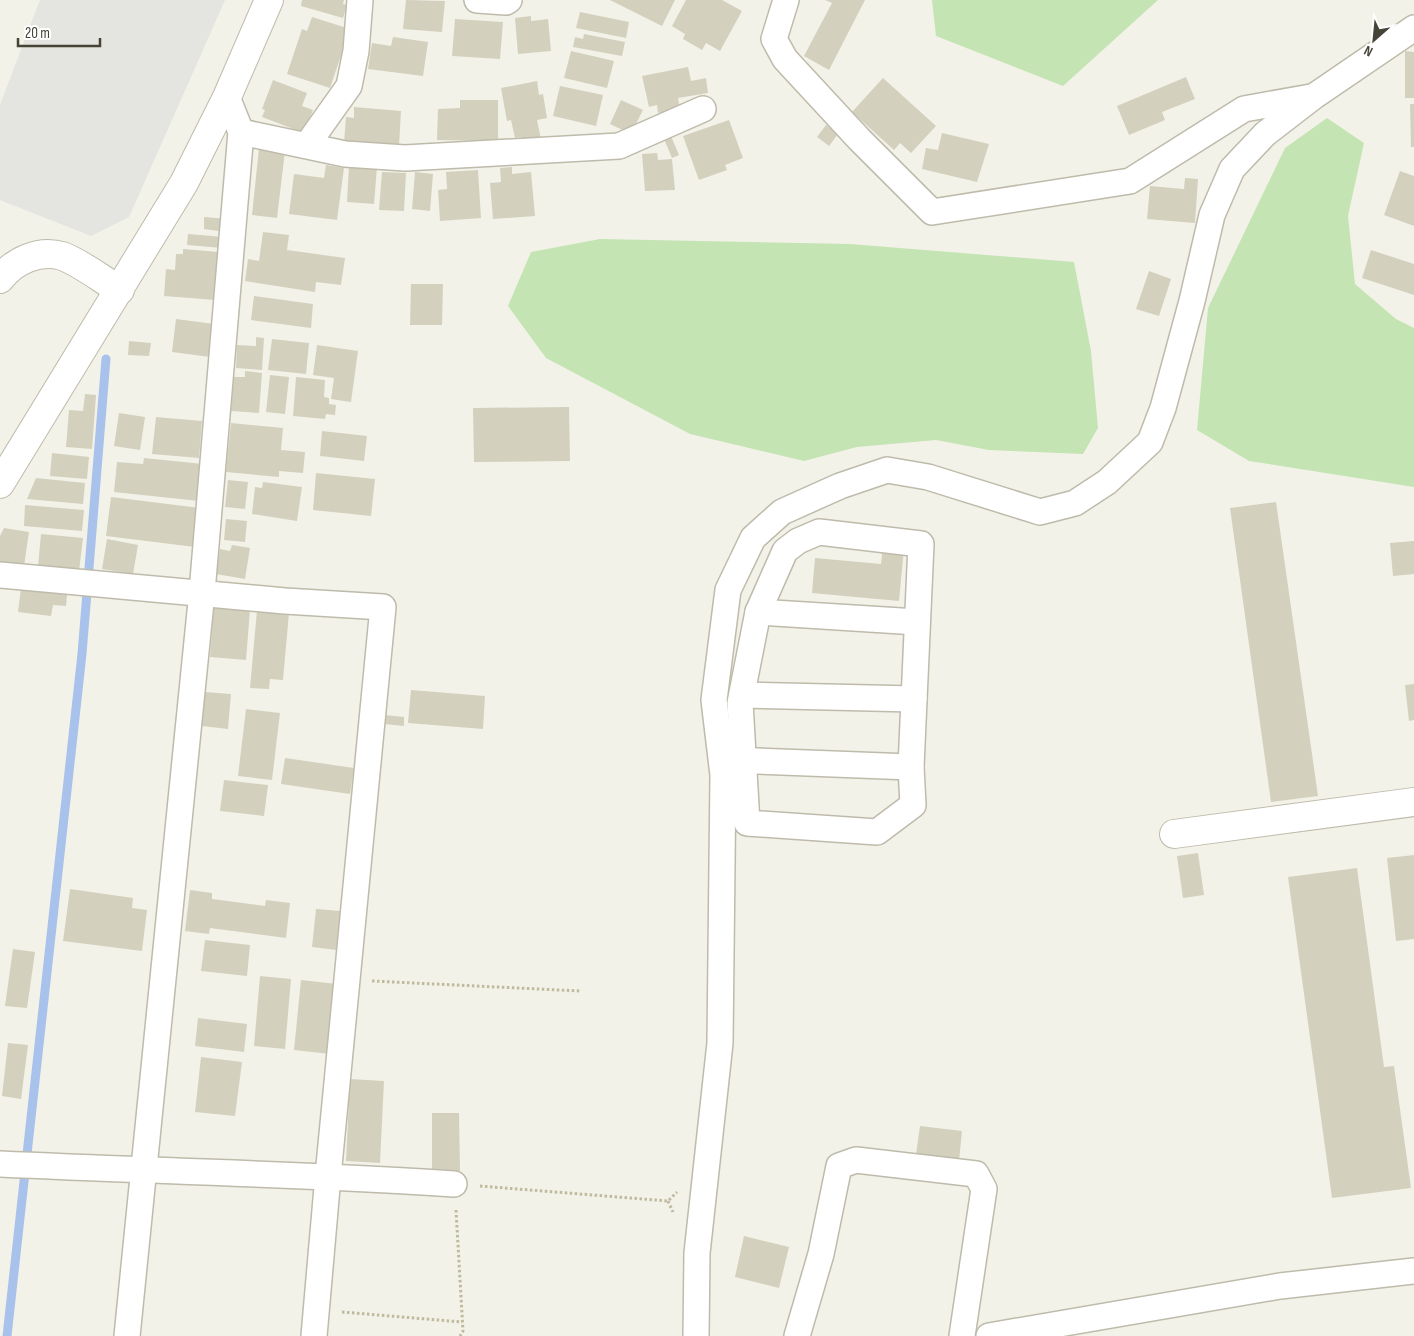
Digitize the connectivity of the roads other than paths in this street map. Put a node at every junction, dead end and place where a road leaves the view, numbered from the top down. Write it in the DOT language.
graph roads {
  1 [pos="269,0"];
  2 [pos="360,0"];
  3 [pos="477,0"];
  4 [pos="508,0"];
  5 [pos="786,0"];
  6 [pos="1414,28"];
  7 [pos="227,97"];
  8 [pos="1313,97"];
  9 [pos="703,109"];
  10 [pos="241,132"];
  11 [pos="307,145"];
  12 [pos="0,279"];
  13 [pos="120,290"];
  14 [pos="0,484"];
  15 [pos="0,575"];
  16 [pos="202,592"];
  17 [pos="758,612"];
  18 [pos="917,622"];
  19 [pos="742,695"];
  20 [pos="914,699"];
  21 [pos="732,760"];
  22 [pos="911,767"];
  23 [pos="1414,802"];
  24 [pos="1174,834"];
  25 [pos="0,1164"];
  26 [pos="143,1171"];
  27 [pos="328,1176"];
  28 [pos="454,1184"];
  29 [pos="1414,1271"];
  30 [pos="127,1336"];
  31 [pos="314,1336"];
  32 [pos="696,1336"];
  33 [pos="797,1336"];
  34 [pos="962,1336"];
  35 [pos="989,1336"];
  1 -- 7 [label="street"];
  2 -- 11 [label="street"];
  3 -- 4 [label="street"];
  5 -- 8 [label="street"];
  6 -- 8 [label="street"];
  7 -- 10 [label="street"];
  7 -- 13 [label="street"];
  8 -- 21 [label="street"];
  9 -- 11 [label="street"];
  10 -- 11 [label="street"];
  10 -- 16 [label="street"];
  12 -- 13 [label="street"];
  13 -- 14 [label="street"];
  15 -- 16 [label="street"];
  16 -- 26 [label="street"];
  16 -- 27 [label="street"];
  17 -- 18 [label="street"];
  17 -- 18 [label="street"];
  17 -- 19 [label="street"];
  18 -- 20 [label="street"];
  19 -- 20 [label="street"];
  19 -- 21 [label="street"];
  20 -- 22 [label="street"];
  21 -- 22 [label="street"];
  21 -- 22 [label="street"];
  21 -- 32 [label="street"];
  23 -- 24 [label="street"];
  25 -- 26 [label="street"];
  26 -- 27 [label="street"];
  26 -- 30 [label="street"];
  27 -- 28 [label="street"];
  27 -- 31 [label="street"];
  29 -- 35 [label="street"];
  33 -- 34 [label="street"];
}
